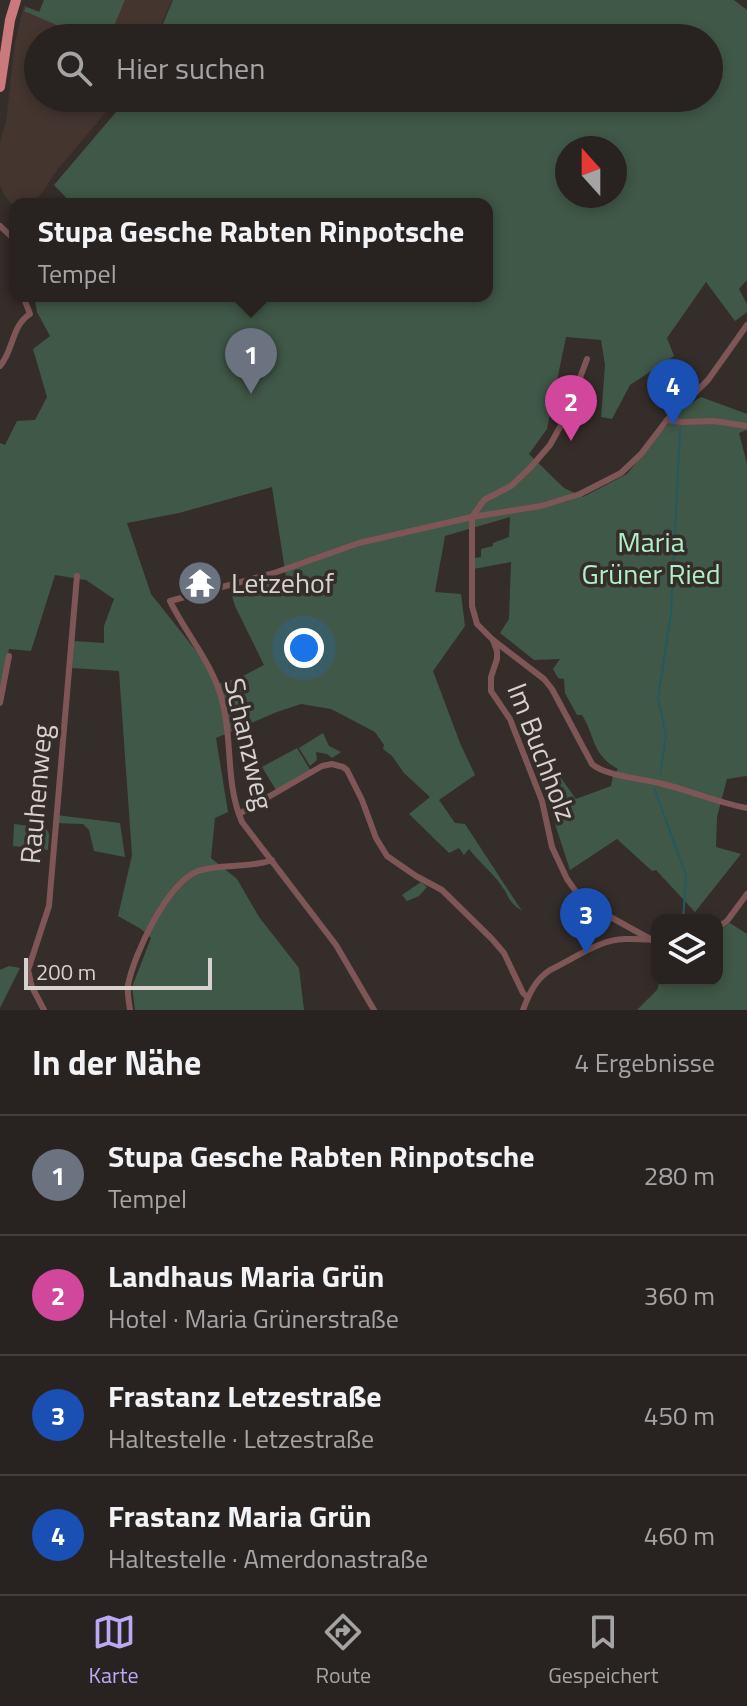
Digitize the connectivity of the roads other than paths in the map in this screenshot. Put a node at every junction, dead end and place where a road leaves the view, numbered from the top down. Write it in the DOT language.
graph roads {
  1 [pos="16,0"];
  2 [pos="2,64"];
  3 [pos="0,87"];
  4 [pos="25,302"];
  5 [pos="747,325"];
  6 [pos="587,359"];
  7 [pos="0,366"];
  8 [pos="667,420"];
  9 [pos="747,426"];
  10 [pos="484,500"];
  11 [pos="494,513"];
  12 [pos="472,517"];
  13 [pos="77,576"];
  14 [pos="493,640"];
  15 [pos="9,656"];
  16 [pos="0,703"];
  17 [pos="747,808"];
  18 [pos="239,814"];
  19 [pos="272,860"];
  20 [pos="747,894"];
  21 [pos="723,924"];
  22 [pos="651,938"];
  23 [pos="651,940"];
  24 [pos="527,997"];
  25 [pos="44,1010"];
  26 [pos="130,1010"];
  27 [pos="374,1010"];
  28 [pos="523,1010"];
  1 -- 2 [label="main road"];
  2 -- 3 [label="main road"];
  4 -- 7 [label="street"];
  5 -- 8 [label="street"];
  6 -- 10 [label="street"];
  8 -- 9 [label="street"];
  8 -- 11 [label="street"];
  10 -- 11 [label="street"];
  10 -- 12 [label="street"];
  11 -- 12 [label="street"];
  12 -- 14 [label="street"];
  12 -- 18 [label="street, Schanzweg"];
  13 -- 25 [label="street, Rauhenweg"];
  14 -- 17 [label="street"];
  14 -- 22 [label="street, Im Buchholz"];
  15 -- 16 [label="street"];
  18 -- 19 [label="street, Schanzweg"];
  18 -- 24 [label="street"];
  19 -- 26 [label="street"];
  19 -- 27 [label="street, Schanzweg"];
  20 -- 21 [label="street"];
  23 -- 24 [label="street"];
  24 -- 28 [label="street"];
}
